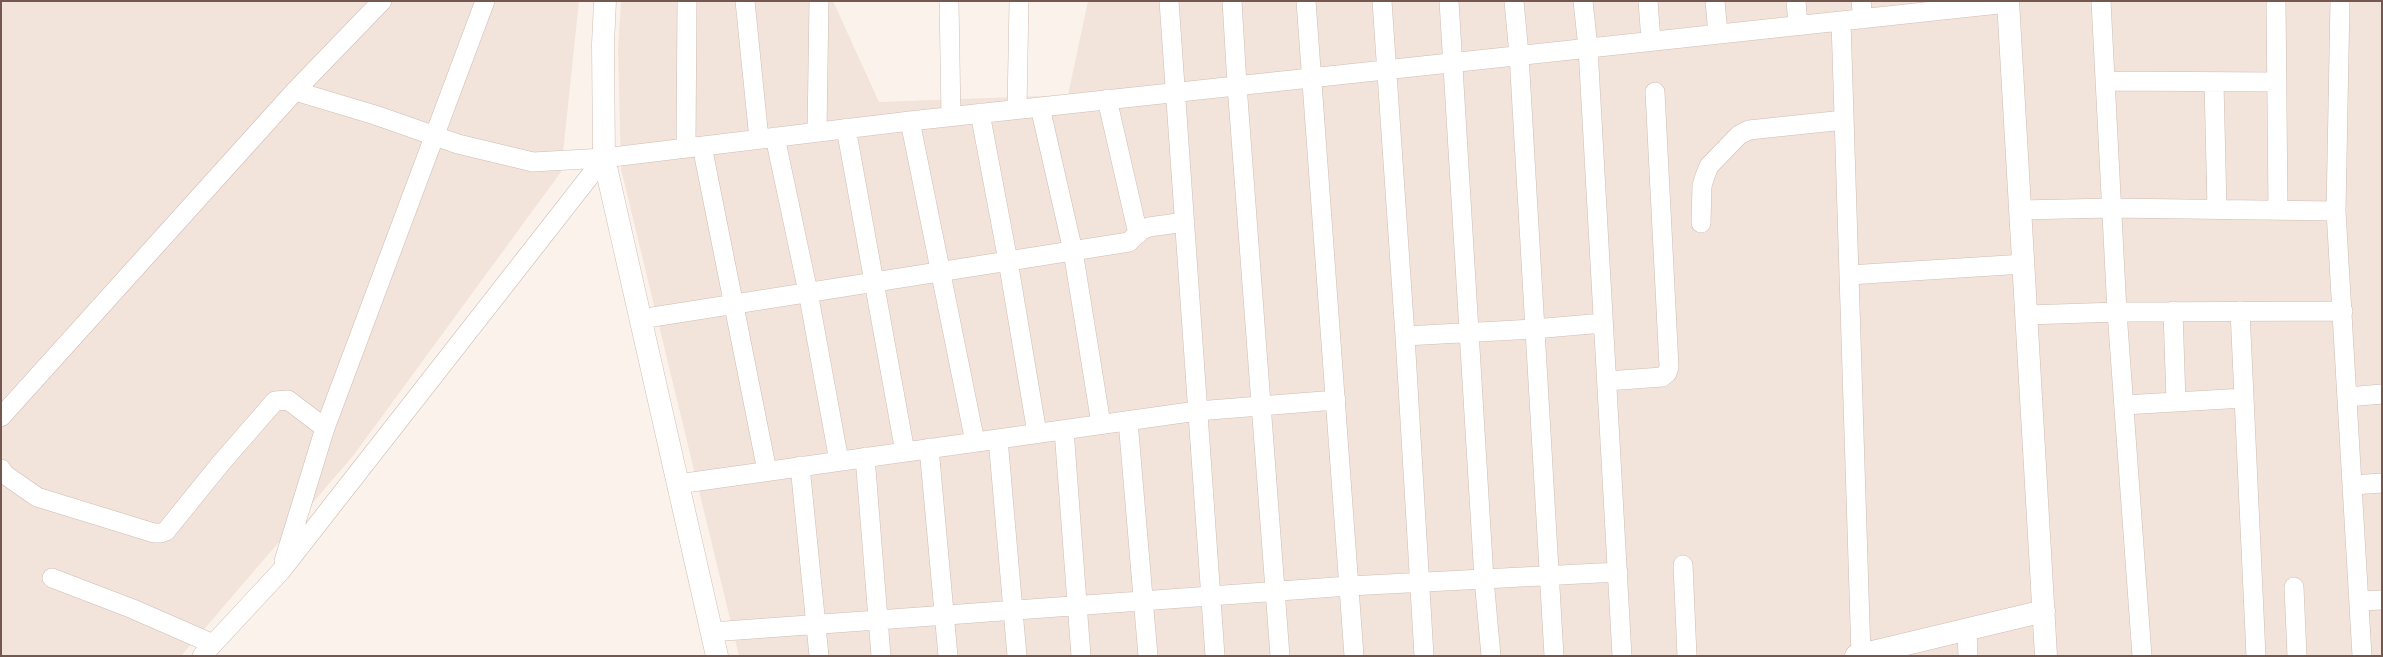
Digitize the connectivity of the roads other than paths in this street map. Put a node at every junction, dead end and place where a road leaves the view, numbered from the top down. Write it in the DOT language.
graph roads {
  1 [pos="382,1"];
  2 [pos="485,1"];
  3 [pos="605,1"];
  4 [pos="687,1"];
  5 [pos="745,1"];
  6 [pos="819,1"];
  7 [pos="949,1"];
  8 [pos="1019,1"];
  9 [pos="1169,1"];
  10 [pos="1232,1"];
  11 [pos="1306,1"];
  12 [pos="1382,1"];
  13 [pos="1449,1"];
  14 [pos="1514,1"];
  15 [pos="1583,1"];
  16 [pos="1648,1"];
  17 [pos="1715,1"];
  18 [pos="1796,1"];
  19 [pos="2101,1"];
  20 [pos="2276,1"];
  21 [pos="2340,1"];
  22 [pos="2008,2"];
  23 [pos="1927,6"];
  24 [pos="1862,10"];
  25 [pos="1841,21"];
  26 [pos="1798,25"];
  27 [pos="1718,34"];
  28 [pos="1651,41"];
  29 [pos="1588,48"];
  30 [pos="1519,55"];
  31 [pos="1454,62"];
  32 [pos="1388,69"];
  33 [pos="1313,76"];
  34 [pos="2105,81"];
  35 [pos="2214,82"];
  36 [pos="2276,82"];
  37 [pos="1236,85"];
  38 [pos="295,91"];
  39 [pos="1175,92"];
  40 [pos="1655,92"];
  41 [pos="1107,99"];
  42 [pos="1040,107"];
  43 [pos="1017,109"];
  44 [pos="980,113"];
  45 [pos="951,116"];
  46 [pos="1844,120"];
  47 [pos="910,121"];
  48 [pos="846,128"];
  49 [pos="817,132"];
  50 [pos="435,136"];
  51 [pos="767,138"];
  52 [pos="694,147"];
  53 [pos="604,158"];
  54 [pos="2111,208"];
  55 [pos="2217,209"];
  56 [pos="2020,210"];
  57 [pos="2278,210"];
  58 [pos="2336,211"];
  59 [pos="1185,222"];
  60 [pos="1701,223"];
  61 [pos="1138,234"];
  62 [pos="1073,251"];
  63 [pos="1008,261"];
  64 [pos="2024,264"];
  65 [pos="940,271"];
  66 [pos="1849,275"];
  67 [pos="874,282"];
  68 [pos="808,292"];
  69 [pos="734,304"];
  70 [pos="2240,311"];
  71 [pos="2342,311"];
  72 [pos="2117,312"];
  73 [pos="2173,312"];
  74 [pos="2026,315"];
  75 [pos="640,319"];
  76 [pos="1603,323"];
  77 [pos="1534,329"];
  78 [pos="1471,333"];
  79 [pos="1405,336"];
  80 [pos="1607,381"];
  81 [pos="2382,394"];
  82 [pos="2347,397"];
  83 [pos="2244,398"];
  84 [pos="1336,400"];
  85 [pos="2176,402"];
  86 [pos="2124,405"];
  87 [pos="1261,407"];
  88 [pos="1197,411"];
  89 [pos="1,417"];
  90 [pos="1128,421"];
  91 [pos="1102,424"];
  92 [pos="325,428"];
  93 [pos="1064,430"];
  94 [pos="1037,433"];
  95 [pos="998,439"];
  96 [pos="975,442"];
  97 [pos="929,448"];
  98 [pos="905,452"];
  99 [pos="865,457"];
  100 [pos="839,461"];
  101 [pos="800,466"];
  102 [pos="1,469"];
  103 [pos="767,471"];
  104 [pos="2382,483"];
  105 [pos="678,484"];
  106 [pos="2353,485"];
  107 [pos="1683,565"];
  108 [pos="281,571"];
  109 [pos="1618,572"];
  110 [pos="1548,576"];
  111 [pos="52,578"];
  112 [pos="1484,579"];
  113 [pos="1418,582"];
  114 [pos="1349,586"];
  115 [pos="2294,587"];
  116 [pos="1274,591"];
  117 [pos="1210,596"];
  118 [pos="2382,600"];
  119 [pos="1144,601"];
  120 [pos="2359,601"];
  121 [pos="1077,606"];
  122 [pos="1014,610"];
  123 [pos="2044,611"];
  124 [pos="945,615"];
  125 [pos="879,620"];
  126 [pos="816,625"];
  127 [pos="1967,630"];
  128 [pos="711,632"];
  129 [pos="208,650"];
  130 [pos="1858,655"];
  131 [pos="717,656"];
  132 [pos="819,656"];
  133 [pos="882,656"];
  134 [pos="948,656"];
  135 [pos="1017,656"];
  136 [pos="1081,656"];
  137 [pos="1148,656"];
  138 [pos="1215,656"];
  139 [pos="1280,656"];
  140 [pos="1354,656"];
  141 [pos="1424,656"];
  142 [pos="1491,656"];
  143 [pos="1554,656"];
  144 [pos="1622,656"];
  145 [pos="1687,656"];
  146 [pos="1968,656"];
  147 [pos="2046,656"];
  148 [pos="2142,656"];
  149 [pos="2256,656"];
  150 [pos="2297,656"];
  151 [pos="2362,656"];
  1 -- 38 [label="street"];
  2 -- 50 [label="street"];
  3 -- 53 [label="street"];
  4 -- 52 [label="street"];
  5 -- 51 [label="street"];
  6 -- 49 [label="street"];
  7 -- 45 [label="street"];
  8 -- 43 [label="street"];
  9 -- 39 [label="street"];
  10 -- 37 [label="street"];
  11 -- 33 [label="street"];
  12 -- 32 [label="street"];
  13 -- 31 [label="street"];
  14 -- 30 [label="street"];
  15 -- 29 [label="street"];
  16 -- 28 [label="street"];
  17 -- 27 [label="street"];
  18 -- 26 [label="street"];
  19 -- 34 [label="street"];
  20 -- 36 [label="street"];
  21 -- 58 [label="street"];
  22 -- 23 [label="street"];
  22 -- 56 [label="street"];
  23 -- 24 [label="street"];
  24 -- 25 [label="street"];
  25 -- 26 [label="street"];
  25 -- 46 [label="street"];
  26 -- 27 [label="street"];
  27 -- 28 [label="street"];
  28 -- 29 [label="street"];
  29 -- 30 [label="street"];
  29 -- 76 [label="street"];
  30 -- 31 [label="street"];
  30 -- 77 [label="street"];
  31 -- 32 [label="street"];
  31 -- 78 [label="street"];
  32 -- 33 [label="street"];
  32 -- 79 [label="street"];
  33 -- 37 [label="street"];
  33 -- 84 [label="street"];
  34 -- 35 [label="street"];
  34 -- 54 [label="street"];
  35 -- 36 [label="street"];
  35 -- 55 [label="street"];
  36 -- 57 [label="street"];
  37 -- 39 [label="street"];
  37 -- 87 [label="street"];
  38 -- 50 [label="street"];
  38 -- 89 [label="street"];
  39 -- 41 [label="street"];
  39 -- 59 [label="street"];
  40 -- 80 [label="street"];
  41 -- 42 [label="street"];
  41 -- 61 [label="street"];
  42 -- 43 [label="street"];
  42 -- 62 [label="street"];
  43 -- 44 [label="street"];
  44 -- 45 [label="street"];
  44 -- 63 [label="street"];
  45 -- 47 [label="street"];
  46 -- 60 [label="street"];
  46 -- 66 [label="street"];
  47 -- 48 [label="street"];
  47 -- 65 [label="street"];
  48 -- 49 [label="street"];
  48 -- 67 [label="street"];
  49 -- 51 [label="street"];
  50 -- 53 [label="street"];
  50 -- 92 [label="street"];
  51 -- 52 [label="street"];
  51 -- 68 [label="street"];
  52 -- 53 [label="street"];
  52 -- 69 [label="street"];
  53 -- 75 [label="street"];
  53 -- 108 [label="street"];
  54 -- 55 [label="street"];
  54 -- 56 [label="street"];
  54 -- 72 [label="street"];
  55 -- 57 [label="street"];
  56 -- 64 [label="street"];
  57 -- 58 [label="street"];
  58 -- 71 [label="street"];
  59 -- 61 [label="street"];
  59 -- 88 [label="street"];
  61 -- 62 [label="street"];
  62 -- 63 [label="street"];
  62 -- 91 [label="street"];
  63 -- 65 [label="street"];
  63 -- 94 [label="street"];
  64 -- 66 [label="street"];
  64 -- 74 [label="street"];
  65 -- 67 [label="street"];
  65 -- 96 [label="street"];
  66 -- 130 [label="street"];
  67 -- 68 [label="street"];
  67 -- 98 [label="street"];
  68 -- 69 [label="street"];
  68 -- 100 [label="street"];
  69 -- 75 [label="street"];
  69 -- 103 [label="street"];
  70 -- 71 [label="street"];
  70 -- 73 [label="street"];
  70 -- 83 [label="street"];
  71 -- 82 [label="street"];
  72 -- 73 [label="street"];
  72 -- 74 [label="street"];
  72 -- 86 [label="street"];
  73 -- 85 [label="street"];
  74 -- 123 [label="street"];
  75 -- 105 [label="street"];
  76 -- 77 [label="street"];
  76 -- 80 [label="street"];
  77 -- 78 [label="street"];
  77 -- 110 [label="street"];
  78 -- 79 [label="street"];
  78 -- 112 [label="street"];
  79 -- 113 [label="street"];
  80 -- 109 [label="street"];
  81 -- 82 [label="street"];
  82 -- 106 [label="street"];
  83 -- 85 [label="street"];
  83 -- 149 [label="street"];
  84 -- 87 [label="street"];
  84 -- 114 [label="street"];
  85 -- 86 [label="street"];
  86 -- 148 [label="street"];
  87 -- 88 [label="street"];
  87 -- 116 [label="street"];
  88 -- 90 [label="street"];
  88 -- 117 [label="street"];
  90 -- 91 [label="street"];
  90 -- 119 [label="street"];
  91 -- 93 [label="street"];
  92 -- 102 [label="street"];
  92 -- 108 [label="street"];
  93 -- 94 [label="street"];
  93 -- 121 [label="street"];
  94 -- 95 [label="street"];
  95 -- 96 [label="street"];
  95 -- 122 [label="street"];
  96 -- 97 [label="street"];
  97 -- 98 [label="street"];
  97 -- 124 [label="street"];
  98 -- 99 [label="street"];
  99 -- 100 [label="street"];
  99 -- 125 [label="street"];
  100 -- 101 [label="street"];
  101 -- 103 [label="street"];
  101 -- 126 [label="street"];
  103 -- 105 [label="street"];
  104 -- 106 [label="street"];
  105 -- 128 [label="street"];
  106 -- 120 [label="street"];
  107 -- 145 [label="street"];
  108 -- 129 [label="street"];
  109 -- 110 [label="street"];
  109 -- 144 [label="street"];
  110 -- 112 [label="street"];
  110 -- 143 [label="street"];
  111 -- 129 [label="street"];
  112 -- 113 [label="street"];
  112 -- 142 [label="street"];
  113 -- 114 [label="street"];
  113 -- 141 [label="street"];
  114 -- 116 [label="street"];
  114 -- 140 [label="street"];
  115 -- 150 [label="street"];
  116 -- 117 [label="street"];
  116 -- 139 [label="street"];
  117 -- 119 [label="street"];
  117 -- 138 [label="street"];
  118 -- 120 [label="street"];
  119 -- 121 [label="street"];
  119 -- 137 [label="street"];
  120 -- 151 [label="street"];
  121 -- 122 [label="street"];
  121 -- 136 [label="street"];
  122 -- 124 [label="street"];
  122 -- 135 [label="street"];
  123 -- 127 [label="street"];
  123 -- 147 [label="street"];
  124 -- 125 [label="street"];
  124 -- 134 [label="street"];
  125 -- 126 [label="street"];
  125 -- 133 [label="street"];
  126 -- 128 [label="street"];
  126 -- 132 [label="street"];
  127 -- 130 [label="street"];
  127 -- 146 [label="street"];
  128 -- 131 [label="street"];
}
